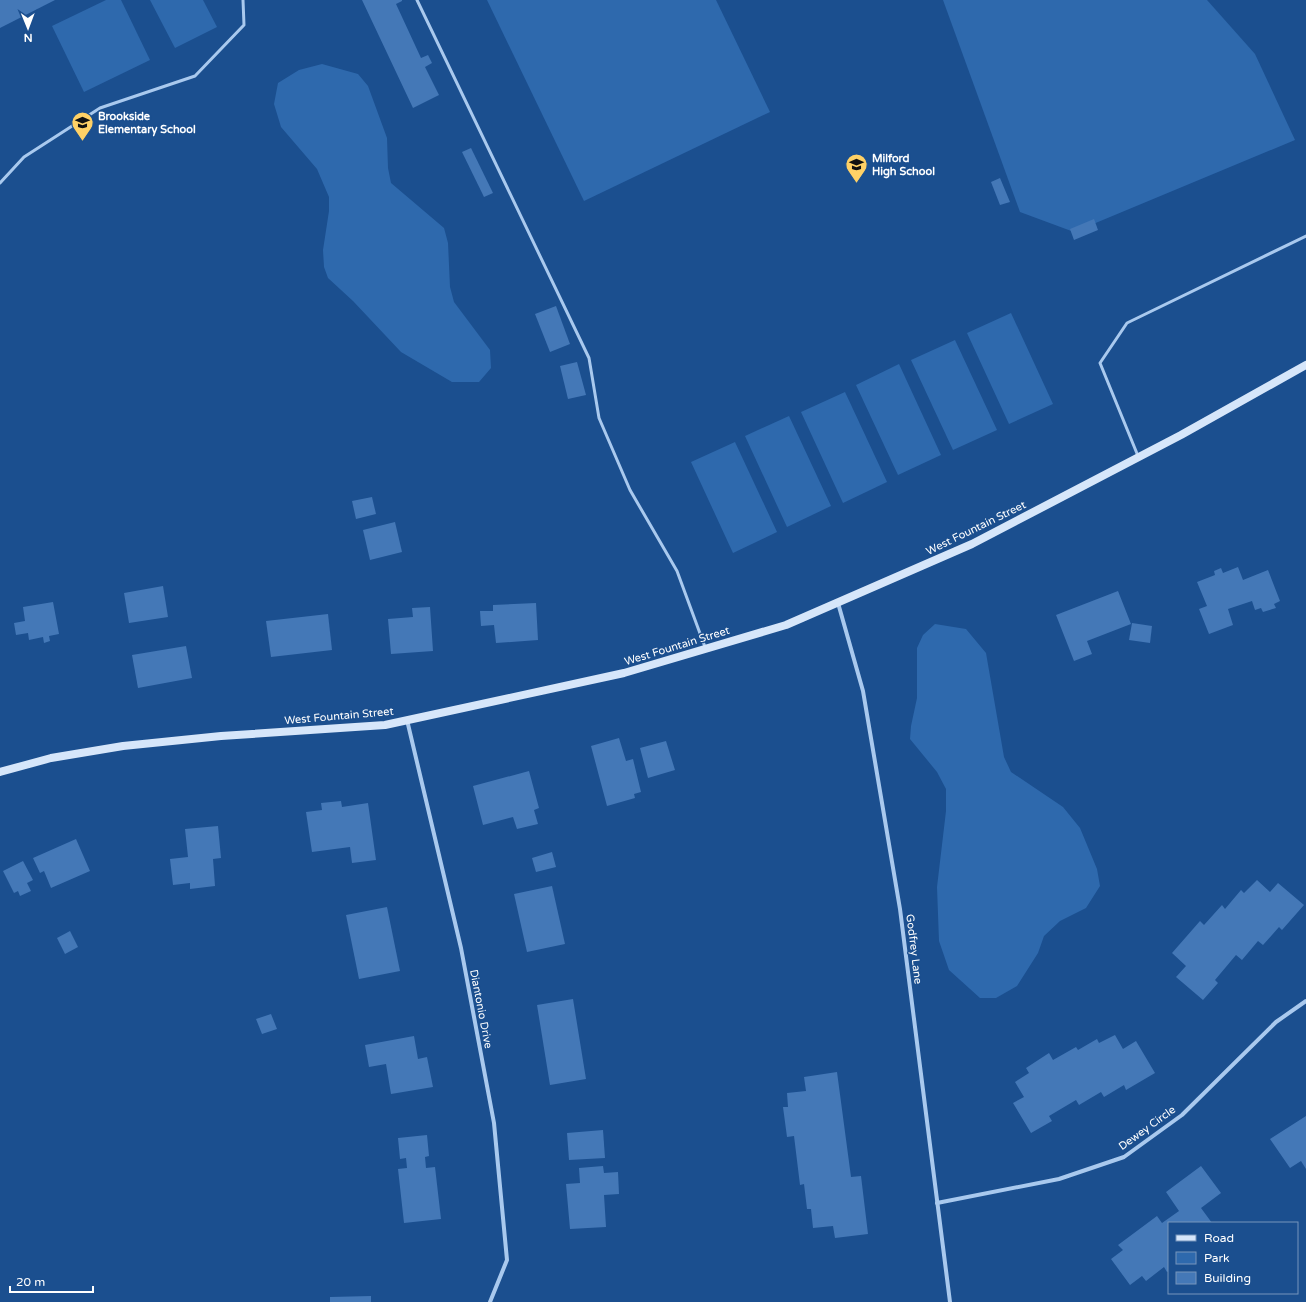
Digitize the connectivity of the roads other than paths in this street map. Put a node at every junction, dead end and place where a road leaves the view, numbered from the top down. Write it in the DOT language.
graph roads {
  1 [pos="243,0"];
  2 [pos="417,0"];
  3 [pos="0,183"];
  4 [pos="1306,236"];
  5 [pos="1306,365"];
  6 [pos="1139,457"];
  7 [pos="838,603"];
  8 [pos="706,649"];
  9 [pos="407,720"];
  10 [pos="0,772"];
  11 [pos="1306,1001"];
  12 [pos="937,1203"];
  13 [pos="490,1302"];
  14 [pos="950,1302"];
  1 -- 3 [label="lane"];
  2 -- 8 [label="lane"];
  4 -- 6 [label="lane"];
  5 -- 6 [label="street, West Fountain Street"];
  6 -- 7 [label="street, West Fountain Street"];
  7 -- 8 [label="street, West Fountain Street"];
  7 -- 12 [label="street, Godfrey Lane"];
  8 -- 9 [label="street, West Fountain Street"];
  9 -- 10 [label="street, West Fountain Street"];
  9 -- 13 [label="street, Diantonio Drive"];
  11 -- 12 [label="street, Dewey Circle"];
  12 -- 14 [label="street, Godfrey Lane"];
}
